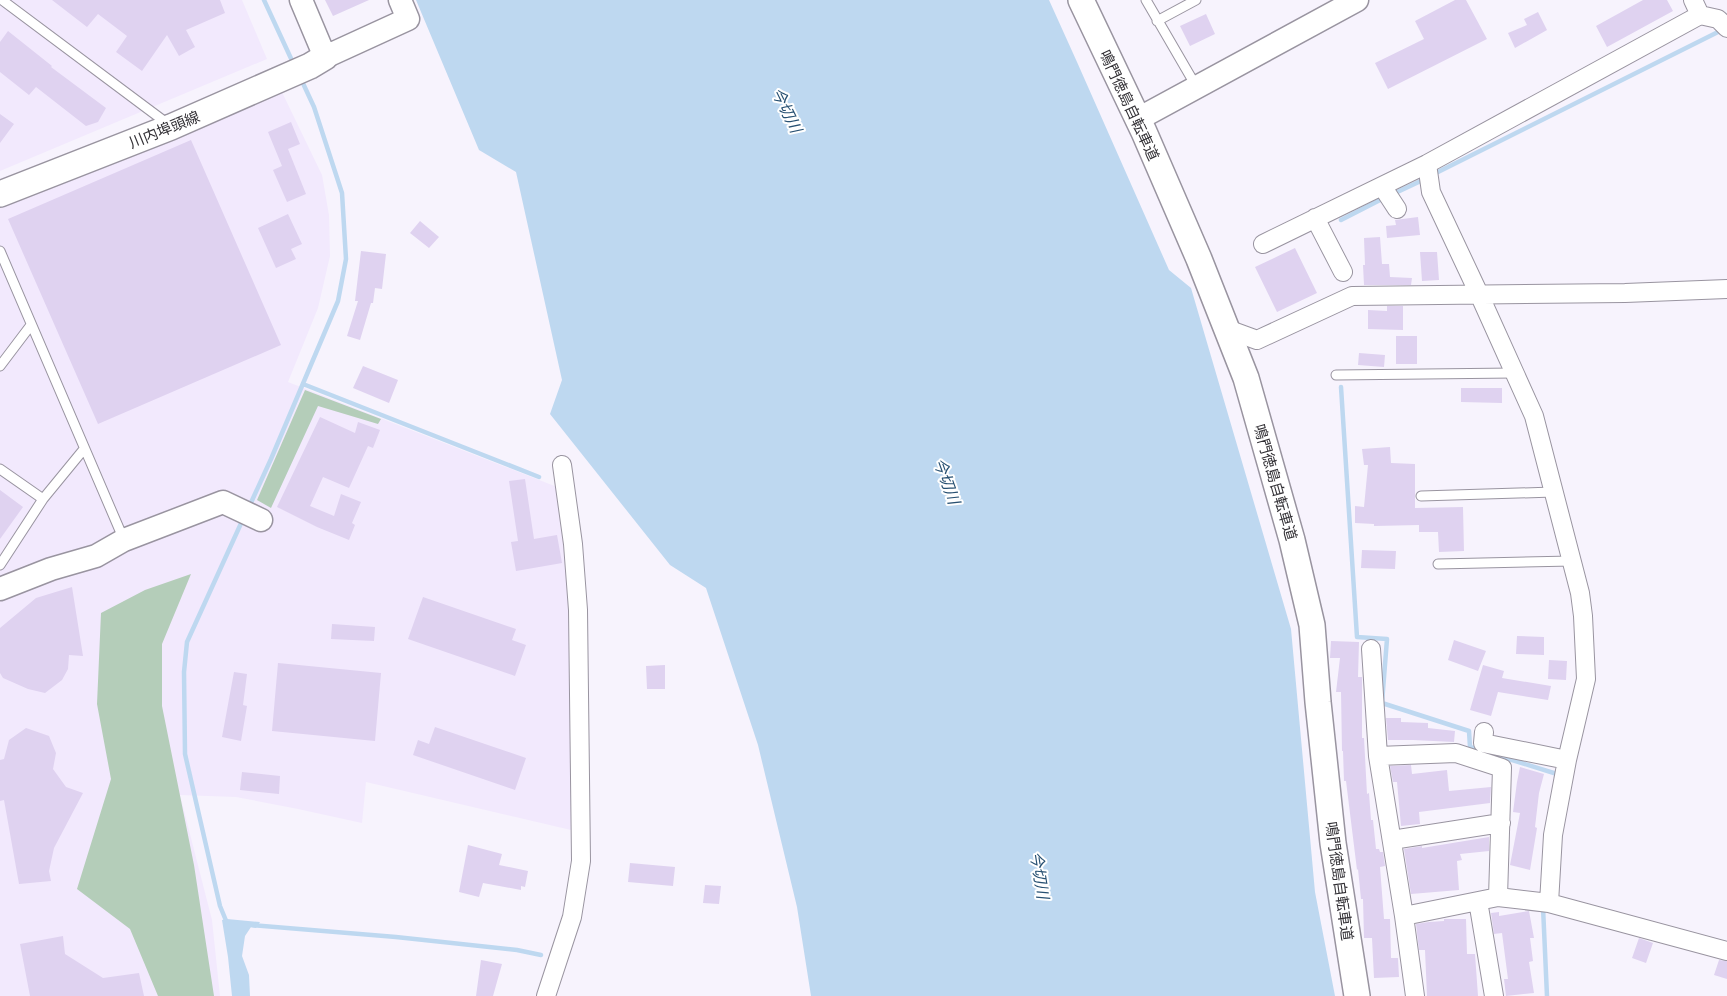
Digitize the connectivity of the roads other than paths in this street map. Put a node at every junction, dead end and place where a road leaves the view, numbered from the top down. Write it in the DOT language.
graph roads {
  1 [pos="3,0"];
  2 [pos="301,0"];
  3 [pos="400,0"];
  4 [pos="1081,0"];
  5 [pos="1146,0"];
  6 [pos="1196,0"];
  7 [pos="1357,0"];
  8 [pos="0,4"];
  9 [pos="1696,7"];
  10 [pos="1157,21"];
  11 [pos="1727,28"];
  12 [pos="325,57"];
  13 [pos="1196,87"];
  14 [pos="1138,119"];
  15 [pos="171,127"];
  16 [pos="1426,164"];
  17 [pos="1382,186"];
  18 [pos="0,194"];
  19 [pos="1397,209"];
  20 [pos="1314,218"];
  21 [pos="1263,244"];
  22 [pos="0,251"];
  23 [pos="1343,272"];
  24 [pos="1727,289"];
  25 [pos="1479,294"];
  26 [pos="31,325"];
  27 [pos="1227,330"];
  28 [pos="0,366"];
  29 [pos="1514,373"];
  30 [pos="1336,375"];
  31 [pos="84,449"];
  32 [pos="562,465"];
  33 [pos="0,468"];
  34 [pos="1554,492"];
  35 [pos="1421,496"];
  36 [pos="43,499"];
  37 [pos="261,520"];
  38 [pos="124,540"];
  39 [pos="1572,561"];
  40 [pos="1438,564"];
  41 [pos="0,565"];
  42 [pos="0,589"];
  43 [pos="1371,649"];
  44 [pos="1484,732"];
  45 [pos="1378,756"];
  46 [pos="1567,760"];
  47 [pos="1501,822"];
  48 [pos="1392,840"];
  49 [pos="1498,896"];
  50 [pos="1478,901"];
  51 [pos="1549,903"];
  52 [pos="1404,916"];
  53 [pos="1727,951"];
  54 [pos="546,996"];
  55 [pos="1357,996"];
  56 [pos="1415,996"];
  57 [pos="1494,996"];
  1 -- 8 [label="lane"];
  1 -- 15 [label="lane"];
  2 -- 12 [label="street"];
  3 -- 12 [label="street"];
  4 -- 14 [label="main road, 鳴門徳島自転車道"];
  5 -- 10 [label="lane"];
  6 -- 10 [label="lane"];
  7 -- 13 [label="street"];
  9 -- 11 [label="street"];
  9 -- 16 [label="street"];
  10 -- 13 [label="lane"];
  12 -- 15 [label="main road, 川内埠頭線"];
  13 -- 14 [label="street"];
  14 -- 27 [label="main road, 鳴門徳島自転車道"];
  15 -- 18 [label="main road, 川内埠頭線"];
  16 -- 17 [label="street"];
  16 -- 25 [label="street"];
  17 -- 19 [label="street"];
  17 -- 20 [label="street"];
  20 -- 21 [label="street"];
  20 -- 23 [label="street"];
  22 -- 26 [label="lane"];
  24 -- 25 [label="street"];
  25 -- 27 [label="street"];
  25 -- 29 [label="street"];
  26 -- 28 [label="lane"];
  26 -- 31 [label="lane"];
  27 -- 55 [label="main road, 鳴門徳島自転車道"];
  29 -- 30 [label="lane"];
  29 -- 34 [label="street"];
  31 -- 36 [label="lane"];
  31 -- 38 [label="lane"];
  32 -- 54 [label="street"];
  33 -- 36 [label="lane"];
  34 -- 35 [label="lane"];
  34 -- 39 [label="street"];
  36 -- 41 [label="lane"];
  37 -- 38 [label="street"];
  38 -- 42 [label="street"];
  39 -- 40 [label="lane"];
  39 -- 46 [label="street"];
  43 -- 45 [label="street"];
  44 -- 46 [label="street"];
  45 -- 47 [label="street"];
  45 -- 48 [label="street"];
  46 -- 51 [label="street"];
  47 -- 48 [label="street"];
  47 -- 49 [label="street"];
  48 -- 52 [label="street"];
  49 -- 50 [label="street"];
  49 -- 51 [label="street"];
  50 -- 52 [label="street"];
  50 -- 57 [label="street"];
  51 -- 53 [label="street"];
  52 -- 56 [label="street"];
}
